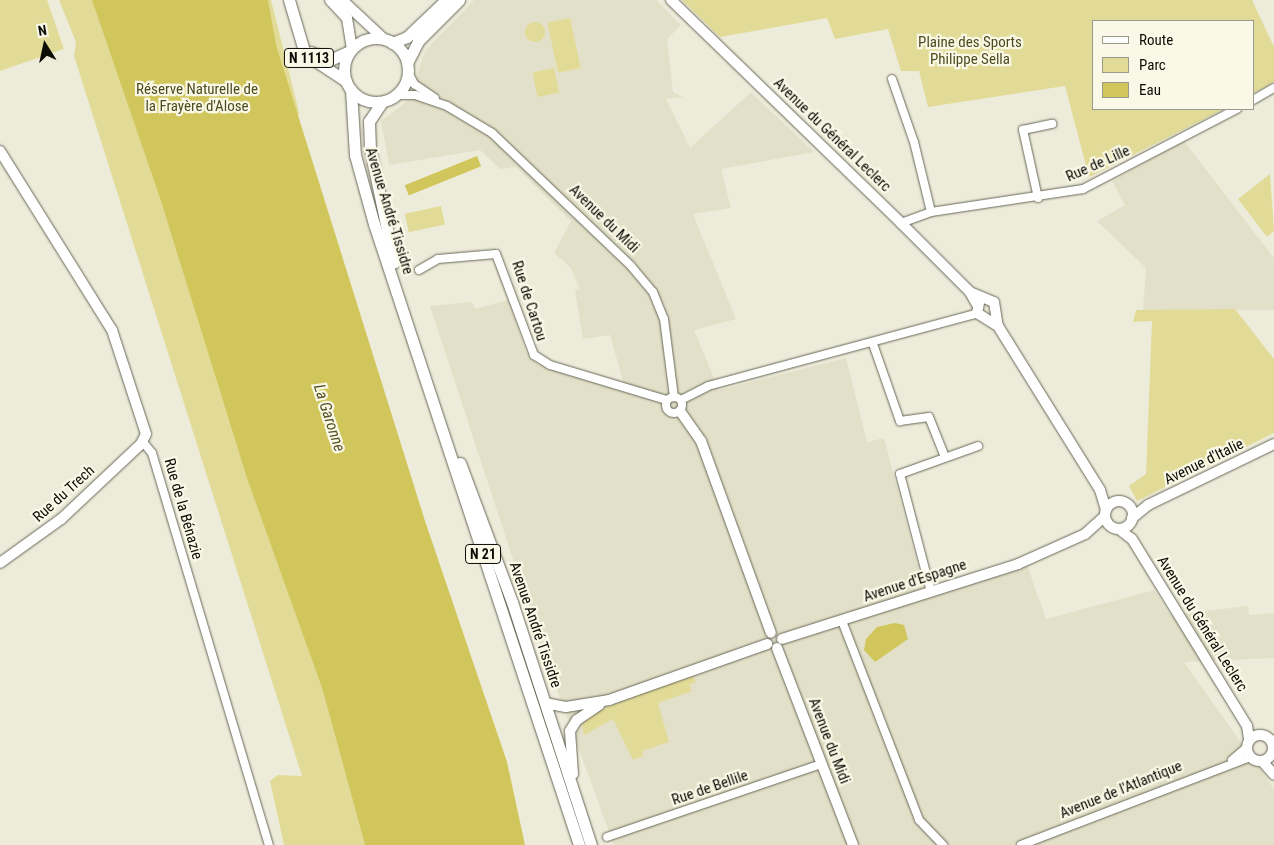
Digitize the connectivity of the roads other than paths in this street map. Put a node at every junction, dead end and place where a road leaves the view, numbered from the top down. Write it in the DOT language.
graph roads {
  1 [pos="289,0"];
  2 [pos="330,0"];
  3 [pos="342,0"];
  4 [pos="446,0"];
  5 [pos="459,0"];
  6 [pos="671,0"];
  7 [pos="294,17"];
  8 [pos="388,41"];
  9 [pos="351,50"];
  10 [pos="407,67"];
  11 [pos="892,79"];
  12 [pos="348,86"];
  13 [pos="1274,88"];
  14 [pos="397,95"];
  15 [pos="1254,99"];
  16 [pos="382,102"];
  17 [pos="447,106"];
  18 [pos="1235,110"];
  19 [pos="1052,124"];
  20 [pos="0,151"];
  21 [pos="1038,198"];
  22 [pos="931,212"];
  23 [pos="901,222"];
  24 [pos="419,270"];
  25 [pos="404,308"];
  26 [pos="977,308"];
  27 [pos="995,311"];
  28 [pos="998,326"];
  29 [pos="873,344"];
  30 [pos="430,390"];
  31 [pos="674,399"];
  32 [pos="680,411"];
  33 [pos="143,442"];
  34 [pos="1274,444"];
  35 [pos="978,446"];
  36 [pos="945,458"];
  37 [pos="1103,494"];
  38 [pos="1123,503"];
  39 [pos="1146,506"];
  40 [pos="1106,513"];
  41 [pos="1131,521"];
  42 [pos="1116,528"];
  43 [pos="1085,534"];
  44 [pos="1132,538"];
  45 [pos="0,563"];
  46 [pos="931,592"];
  47 [pos="842,621"];
  48 [pos="771,633"];
  49 [pos="767,644"];
  50 [pos="780,644"];
  51 [pos="608,700"];
  52 [pos="546,703"];
  53 [pos="1246,726"];
  54 [pos="1259,734"];
  55 [pos="1248,748"];
  56 [pos="1271,751"];
  57 [pos="822,764"];
  58 [pos="1274,775"];
  59 [pos="607,837"];
  60 [pos="587,844"];
  61 [pos="270,845"];
  62 [pos="853,845"];
  63 [pos="943,845"];
  64 [pos="1021,845"];
  1 -- 7 [label="main road, N 1113"];
  2 -- 9 [label="street"];
  3 -- 8 [label="street"];
  4 -- 8 [label="main road"];
  5 -- 10 [label="main road"];
  6 -- 23 [label="street, Avenue du Général Leclerc"];
  7 -- 9 [label="main road, N 1113"];
  7 -- 12 [label="main road, N 1113"];
  8 -- 9 [label="main road"];
  8 -- 10 [label="main road"];
  9 -- 12 [label="main road"];
  10 -- 14 [label="main road"];
  10 -- 17 [label="street, Avenue du Midi"];
  11 -- 22 [label="street"];
  12 -- 16 [label="main road"];
  12 -- 25 [label="main road, Avenue André Tissidre"];
  13 -- 15 [label="street"];
  14 -- 16 [label="main road"];
  14 -- 17 [label="street, Avenue du Midi"];
  16 -- 25 [label="main road, Avenue André Tissidre"];
  17 -- 31 [label="street, Avenue du Midi"];
  18 -- 21 [label="street, Rue de Lille"];
  19 -- 21 [label="street"];
  20 -- 33 [label="street, Rue de la Bénazie"];
  21 -- 22 [label="street, Rue de Lille"];
  22 -- 23 [label="street, Rue de Lille"];
  23 -- 26 [label="street, Avenue du Général Leclerc"];
  24 -- 31 [label="street, Rue de Cartou"];
  25 -- 30 [label="main road, Avenue André Tissidre"];
  26 -- 27 [label="street"];
  26 -- 27 [label="street"];
  26 -- 28 [label="street, Avenue du Général Leclerc"];
  26 -- 29 [label="street"];
  27 -- 28 [label="street, Avenue du Général Leclerc"];
  28 -- 37 [label="street, Avenue du Général Leclerc"];
  29 -- 31 [label="street"];
  29 -- 36 [label="street"];
  30 -- 52 [label="main road, Avenue André Tissidre / N 21"];
  30 -- 60 [label="main road, Avenue André Tissidre / N 21"];
  31 -- 32 [label="street, Avenue du Midi"];
  31 -- 32 [label="street"];
  32 -- 48 [label="street"];
  33 -- 45 [label="street, Rue du Trech"];
  33 -- 61 [label="street, Rue de la Bénazie"];
  34 -- 39 [label="street, Avenue d'Italie"];
  35 -- 36 [label="street"];
  36 -- 46 [label="street"];
  37 -- 38 [label="street"];
  37 -- 40 [label="street, Avenue du Général Leclerc"];
  38 -- 39 [label="street"];
  38 -- 40 [label="street"];
  38 -- 41 [label="street, Avenue du Général Leclerc"];
  39 -- 41 [label="street, Avenue d'Italie"];
  40 -- 42 [label="street, Avenue du Général Leclerc"];
  40 -- 43 [label="street"];
  41 -- 42 [label="street, Avenue d'Italie"];
  41 -- 44 [label="street, Avenue du Général Leclerc"];
  42 -- 43 [label="street"];
  42 -- 44 [label="street, Avenue du Général Leclerc"];
  43 -- 46 [label="street, Avenue d'Espagne"];
  44 -- 53 [label="street, Avenue du Général Leclerc"];
  46 -- 47 [label="street, Avenue d'Espagne"];
  47 -- 50 [label="street, Avenue d'Espagne"];
  47 -- 63 [label="street"];
  48 -- 49 [label="street"];
  48 -- 50 [label="street"];
  49 -- 50 [label="street"];
  49 -- 51 [label="street"];
  50 -- 57 [label="street, Avenue du Midi"];
  51 -- 52 [label="street"];
  51 -- 60 [label="street"];
  52 -- 60 [label="main road, Avenue André Tissidre / N 21"];
  53 -- 54 [label="street, Avenue du Général Leclerc"];
  53 -- 55 [label="street, Avenue du Général Leclerc"];
  54 -- 55 [label="street"];
  54 -- 56 [label="street, Avenue du Général Leclerc"];
  55 -- 56 [label="street"];
  55 -- 64 [label="street, Avenue de l'Atlantique"];
  56 -- 58 [label="street"];
  57 -- 59 [label="street, Rue de Bellile"];
  57 -- 62 [label="street, Avenue du Midi"];
}
